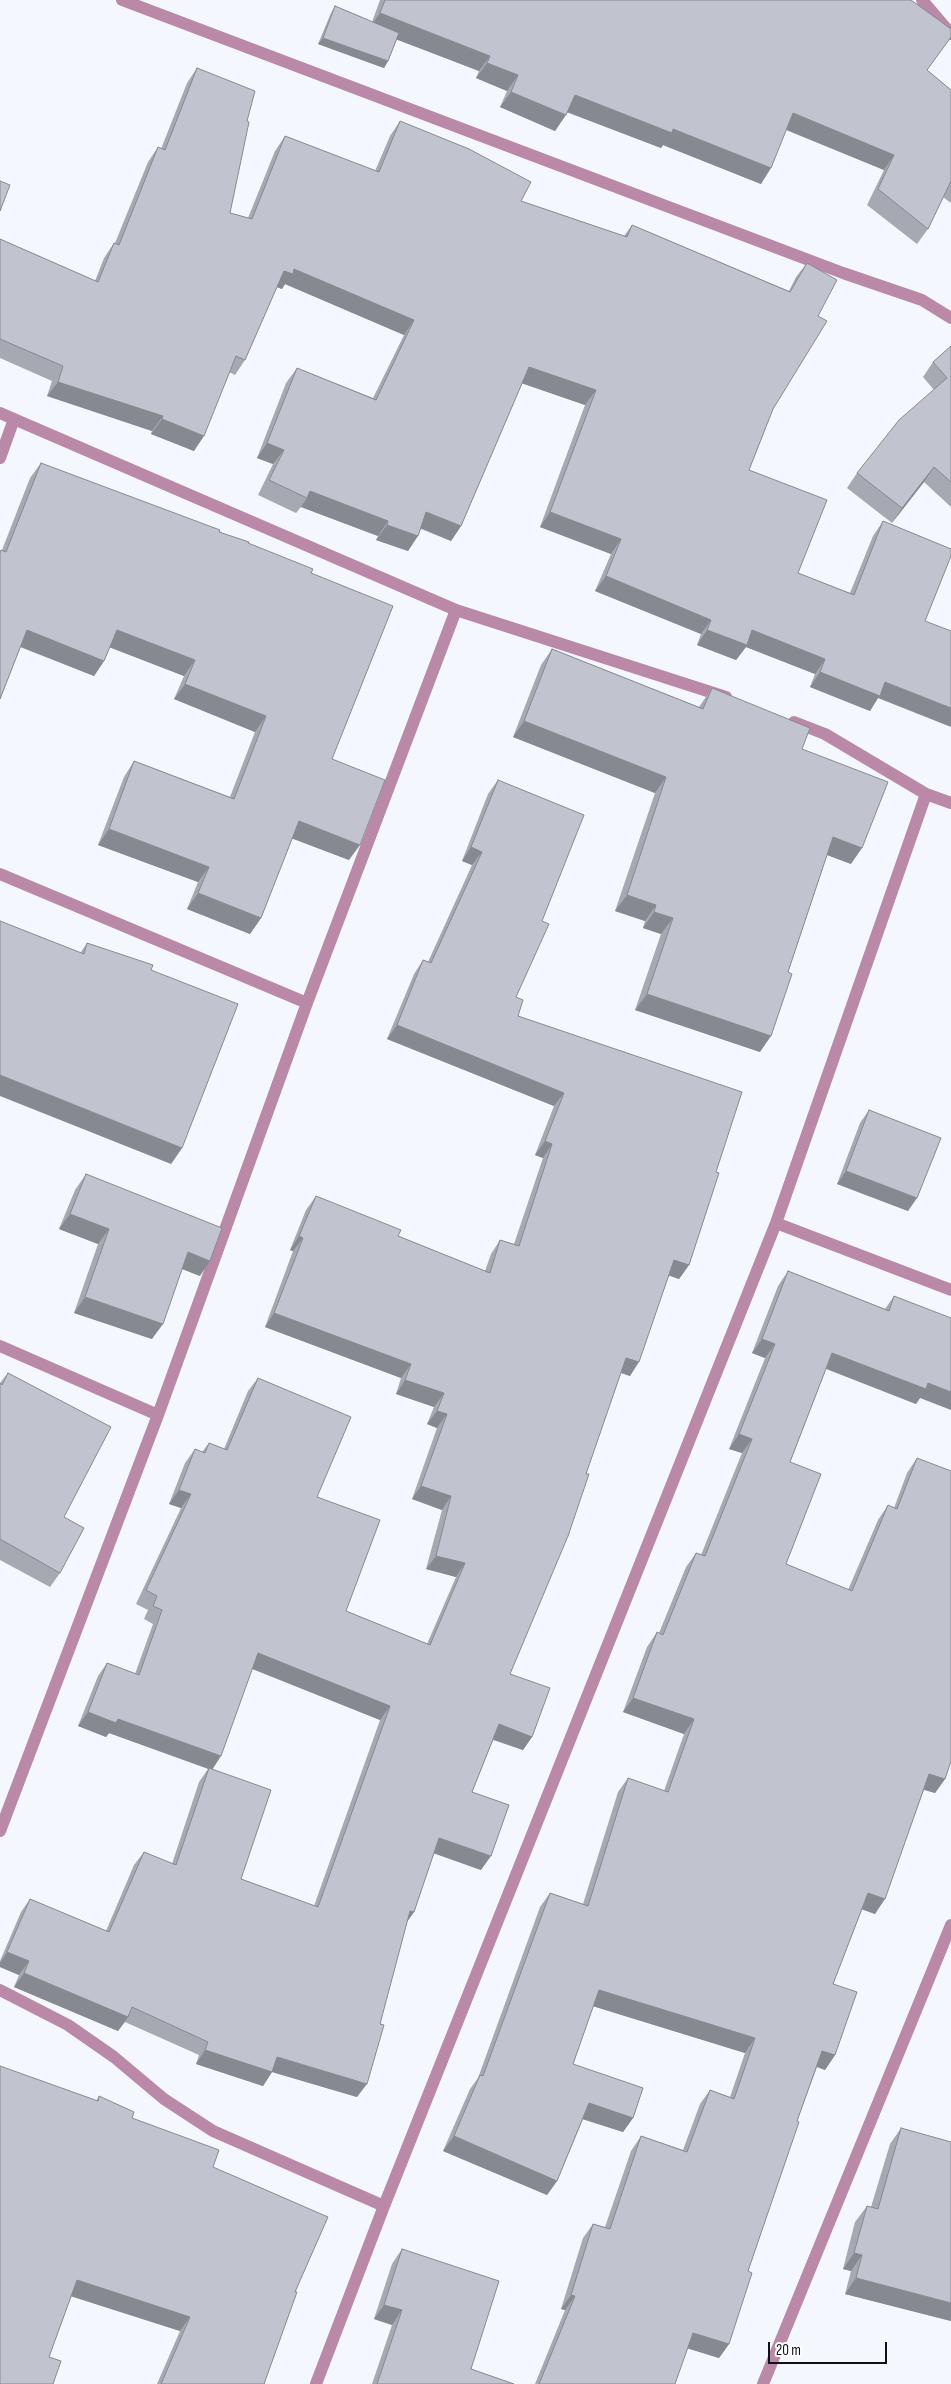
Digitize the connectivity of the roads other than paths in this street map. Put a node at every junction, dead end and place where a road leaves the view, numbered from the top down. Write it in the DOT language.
graph roads {
  1 [pos="122,0"];
  2 [pos="922,0"];
  3 [pos="951,34"];
  4 [pos="951,318"];
  5 [pos="0,413"];
  6 [pos="14,419"];
  7 [pos="0,458"];
  8 [pos="456,610"];
  9 [pos="737,701"];
  10 [pos="781,718"];
  11 [pos="926,794"];
  12 [pos="951,803"];
  13 [pos="0,874"];
  14 [pos="307,1004"];
  15 [pos="776,1223"];
  16 [pos="951,1290"];
  17 [pos="0,1346"];
  18 [pos="158,1415"];
  19 [pos="4,1808"];
  20 [pos="0,1831"];
  21 [pos="951,1925"];
  22 [pos="0,1990"];
  23 [pos="384,2206"];
  24 [pos="316,2384"];
  25 [pos="763,2384"];
  1 -- 4 [label="street"];
  2 -- 3 [label="street"];
  5 -- 6 [label="street"];
  6 -- 7 [label="street"];
  6 -- 8 [label="street"];
  8 -- 9 [label="street"];
  8 -- 14 [label="street"];
  10 -- 11 [label="street"];
  11 -- 12 [label="street"];
  11 -- 15 [label="street"];
  13 -- 14 [label="street"];
  14 -- 18 [label="street"];
  15 -- 16 [label="street"];
  15 -- 23 [label="street"];
  17 -- 18 [label="street"];
  18 -- 19 [label="street"];
  19 -- 20 [label="street"];
  21 -- 25 [label="street"];
  22 -- 23 [label="street"];
  23 -- 24 [label="street"];
}
